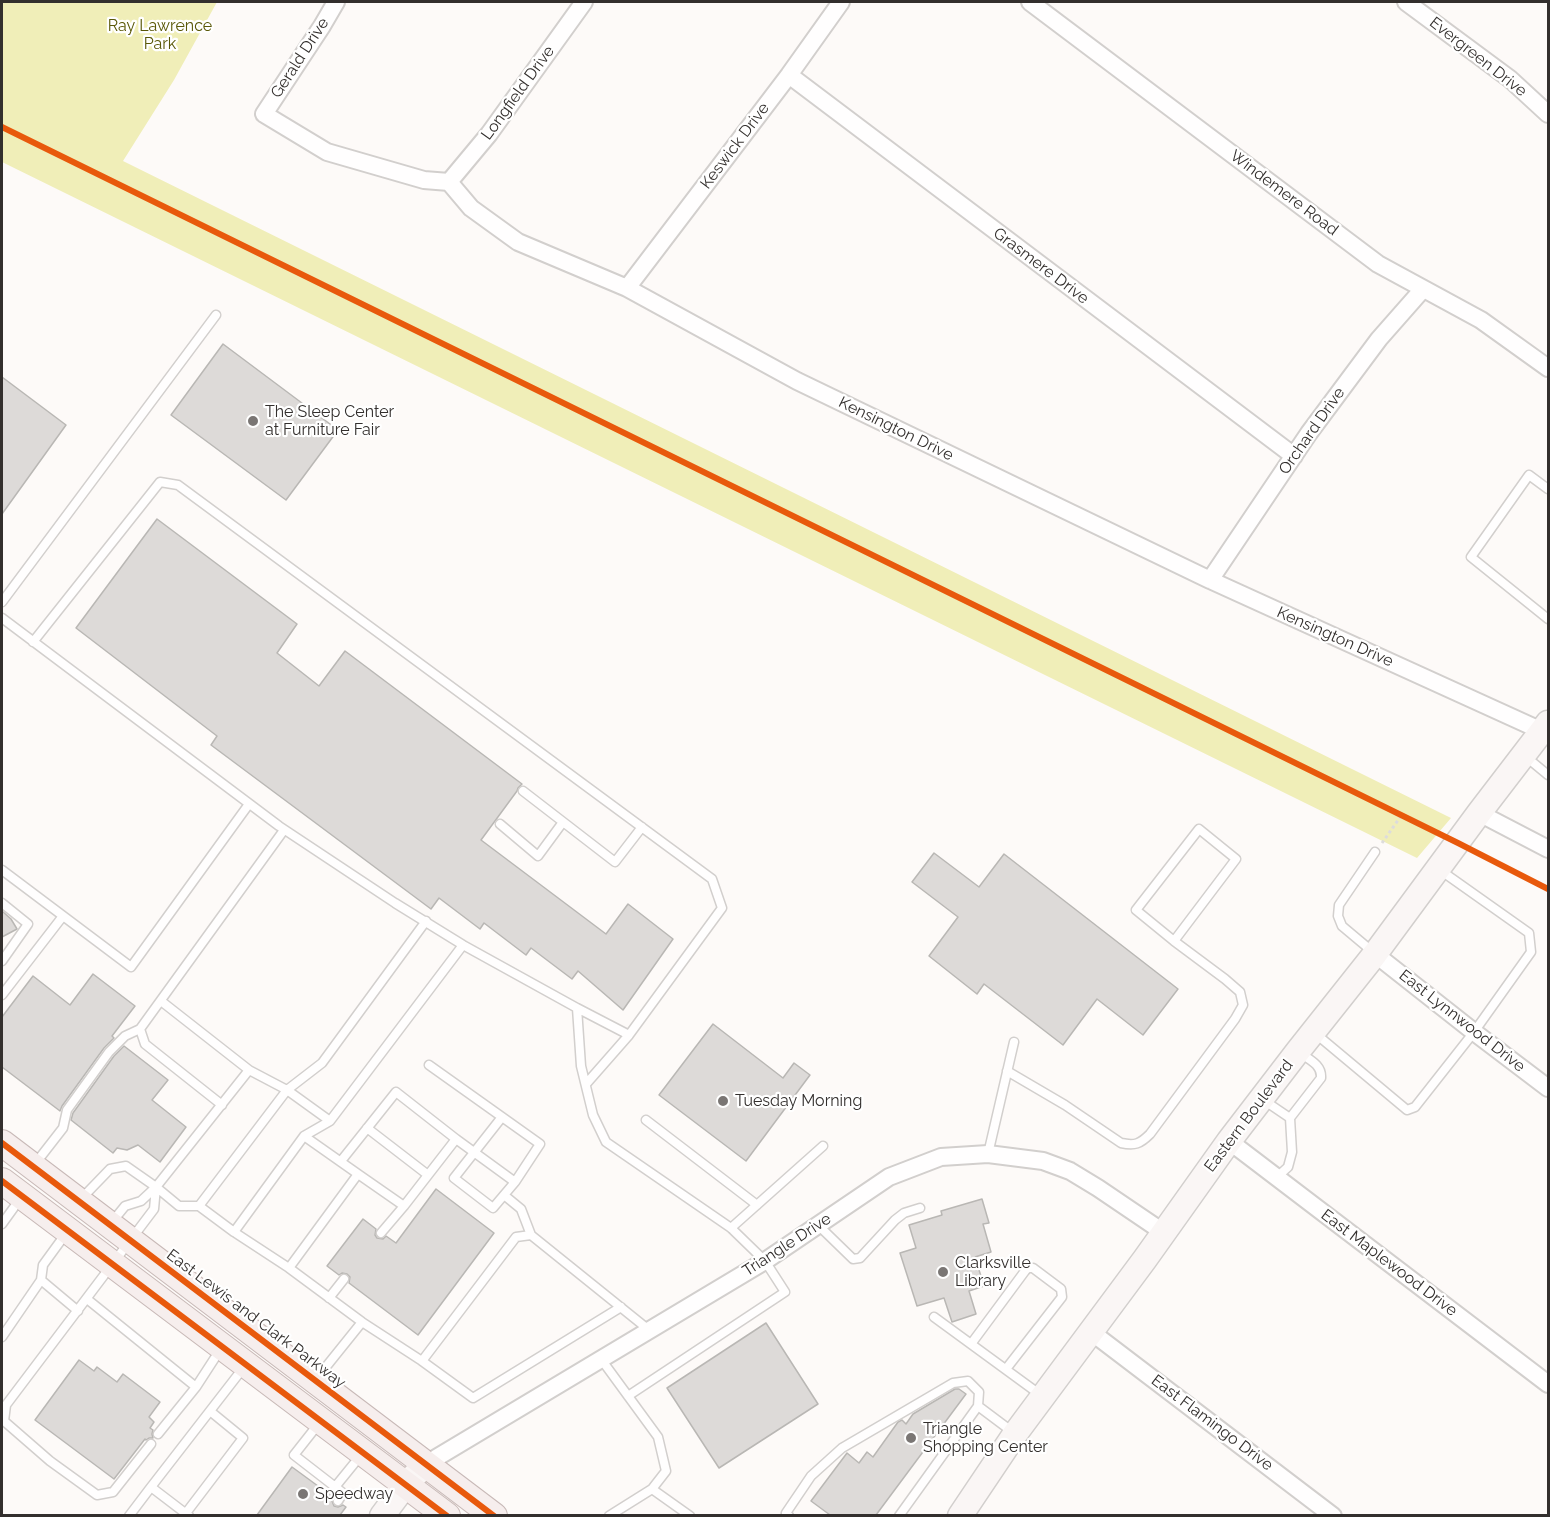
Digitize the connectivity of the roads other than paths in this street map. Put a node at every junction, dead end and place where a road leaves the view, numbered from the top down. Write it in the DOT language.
graph roads {
  1 [pos="336,2"];
  2 [pos="584,2"];
  3 [pos="841,2"];
  4 [pos="1030,2"];
  5 [pos="1406,2"];
  6 [pos="789,75"];
  7 [pos="1548,114"];
  8 [pos="449,182"];
  9 [pos="627,288"];
  10 [pos="1423,289"];
  11 [pos="216,315"];
  12 [pos="1548,368"];
  13 [pos="1294,456"];
  14 [pos="1548,489"];
  15 [pos="1210,580"];
  16 [pos="2,602"];
  17 [pos="2,618"];
  18 [pos="1548,619"];
  19 [pos="33,642"];
  20 [pos="1545,727"];
  21 [pos="1525,756"];
  22 [pos="1548,775"];
  23 [pos="523,790"];
  24 [pos="249,804"];
  25 [pos="1479,813"];
  26 [pos="563,822"];
  27 [pos="500,824"];
  28 [pos="642,827"];
  29 [pos="284,830"];
  30 [pos="1548,849"];
  31 [pos="1376,852"];
  32 [pos="1439,869"];
  33 [pos="2,870"];
  34 [pos="2,903"];
  35 [pos="63,916"];
  36 [pos="426,921"];
  37 [pos="1174,941"];
  38 [pos="463,945"];
  39 [pos="1375,954"];
  40 [pos="2,961"];
  41 [pos="2,995"];
  42 [pos="161,1001"];
  43 [pos="577,1008"];
  44 [pos="140,1029"];
  45 [pos="1313,1032"];
  46 [pos="1474,1032"];
  47 [pos="629,1035"];
  48 [pos="1014,1042"];
  49 [pos="1298,1051"];
  50 [pos="429,1065"];
  51 [pos="249,1070"];
  52 [pos="1007,1071"];
  53 [pos="586,1084"];
  54 [pos="1548,1088"];
  55 [pos="287,1090"];
  56 [pos="1262,1099"];
  57 [pos="222,1106"];
  58 [pos="502,1117"];
  59 [pos="1290,1118"];
  60 [pos="646,1120"];
  61 [pos="330,1121"];
  62 [pos="367,1128"];
  63 [pos="304,1136"];
  64 [pos="456,1139"];
  65 [pos="1229,1141"];
  66 [pos="2,1143"];
  67 [pos="823,1146"];
  68 [pos="474,1152"];
  69 [pos="988,1154"];
  70 [pos="341,1161"];
  71 [pos="33,1166"];
  72 [pos="358,1174"];
  73 [pos="428,1175"];
  74 [pos="1277,1178"];
  75 [pos="514,1182"];
  76 [pos="156,1187"];
  77 [pos="12,1189"];
  78 [pos="504,1195"];
  79 [pos="79,1202"];
  80 [pos="757,1205"];
  81 [pos="199,1206"];
  82 [pos="404,1206"];
  83 [pos="920,1208"];
  84 [pos="2,1224"];
  85 [pos="110,1225"];
  86 [pos="818,1226"];
  87 [pos="731,1228"];
  88 [pos="68,1231"];
  89 [pos="234,1232"];
  90 [pos="1163,1232"];
  91 [pos="381,1233"];
  92 [pos="531,1234"];
  93 [pos="130,1240"];
  94 [pos="765,1261"];
  95 [pos="113,1265"];
  96 [pos="289,1268"];
  97 [pos="344,1279"];
  98 [pos="41,1280"];
  99 [pos="329,1298"];
  100 [pos="87,1299"];
  101 [pos="621,1307"];
  102 [pos="78,1311"];
  103 [pos="934,1317"];
  104 [pos="362,1322"];
  105 [pos="650,1330"];
  106 [pos="1090,1331"];
  107 [pos="2,1337"];
  108 [pos="971,1344"];
  109 [pos="222,1347"];
  110 [pos="601,1359"];
  111 [pos="422,1361"];
  112 [pos="246,1365"];
  113 [pos="1006,1369"];
  114 [pos="315,1380"];
  115 [pos="1548,1384"];
  116 [pos="196,1387"];
  117 [pos="628,1396"];
  118 [pos="1042,1397"];
  119 [pos="978,1406"];
  120 [pos="210,1411"];
  121 [pos="321,1421"];
  122 [pos="158,1434"];
  123 [pos="1015,1434"];
  124 [pos="151,1444"];
  125 [pos="363,1452"];
  126 [pos="426,1464"];
  127 [pos="406,1484"];
  128 [pos="151,1487"];
  129 [pos="335,1487"];
  130 [pos="652,1489"];
  131 [pos="338,1501"];
  132 [pos="621,1513"];
  133 [pos="188,1514"];
  134 [pos="129,1515"];
  135 [pos="382,1515"];
  136 [pos="447,1515"];
  137 [pos="494,1515"];
  138 [pos="609,1515"];
  139 [pos="690,1515"];
  140 [pos="789,1515"];
  141 [pos="899,1515"];
  142 [pos="960,1515"];
  143 [pos="1333,1515"];
  1 -- 8 [label="street, Gerald Drive"];
  2 -- 8 [label="street, Longfield Drive"];
  3 -- 6 [label="street, Keswick Drive"];
  4 -- 10 [label="street, Windemere Road"];
  5 -- 7 [label="street, Evergreen Drive"];
  6 -- 9 [label="street, Keswick Drive"];
  6 -- 13 [label="street, Grasmere Drive"];
  8 -- 9 [label="street, Kensington Drive"];
  9 -- 15 [label="street, Kensington Drive"];
  10 -- 12 [label="street, Windemere Road"];
  10 -- 13 [label="street, Orchard Drive"];
  11 -- 16 [label="lane"];
  13 -- 15 [label="street, Orchard Drive"];
  14 -- 18 [label="lane"];
  15 -- 20 [label="street, Kensington Drive"];
  17 -- 19 [label="lane"];
  19 -- 24 [label="lane"];
  19 -- 28 [label="lane"];
  20 -- 21 [label="main road, Eastern Boulevard"];
  21 -- 22 [label="lane"];
  21 -- 25 [label="main road, Eastern Boulevard"];
  23 -- 26 [label="lane"];
  24 -- 29 [label="lane"];
  24 -- 35 [label="lane"];
  25 -- 30 [label="street"];
  25 -- 32 [label="main road, Eastern Boulevard"];
  26 -- 27 [label="lane"];
  26 -- 28 [label="lane"];
  28 -- 47 [label="lane"];
  29 -- 36 [label="lane"];
  29 -- 42 [label="lane"];
  31 -- 39 [label="lane"];
  32 -- 39 [label="main road, Eastern Boulevard"];
  32 -- 46 [label="lane"];
  33 -- 35 [label="lane"];
  34 -- 40 [label="lane"];
  35 -- 41 [label="lane"];
  36 -- 38 [label="lane"];
  36 -- 55 [label="lane"];
  37 -- 37 [label="lane"];
  37 -- 52 [label="lane"];
  38 -- 43 [label="lane"];
  38 -- 61 [label="lane"];
  39 -- 45 [label="main road, Eastern Boulevard"];
  39 -- 46 [label="street, East Lynnwood Drive"];
  42 -- 44 [label="lane"];
  42 -- 51 [label="lane"];
  43 -- 47 [label="lane"];
  43 -- 53 [label="lane"];
  44 -- 57 [label="lane"];
  44 -- 71 [label="lane"];
  45 -- 46 [label="lane"];
  45 -- 49 [label="main road, Eastern Boulevard"];
  46 -- 54 [label="street, East Lynnwood Drive"];
  47 -- 53 [label="lane"];
  48 -- 52 [label="lane"];
  49 -- 56 [label="main road, Eastern Boulevard"];
  49 -- 59 [label="lane"];
  50 -- 58 [label="lane"];
  51 -- 55 [label="lane"];
  51 -- 57 [label="lane"];
  52 -- 69 [label="lane"];
  53 -- 87 [label="lane"];
  55 -- 61 [label="lane"];
  55 -- 81 [label="lane"];
  56 -- 59 [label="lane"];
  56 -- 65 [label="main road, Eastern Boulevard"];
  57 -- 76 [label="lane"];
  58 -- 68 [label="lane"];
  58 -- 75 [label="lane"];
  59 -- 74 [label="lane"];
  60 -- 80 [label="lane"];
  61 -- 63 [label="lane"];
  62 -- 64 [label="lane"];
  62 -- 70 [label="lane"];
  62 -- 73 [label="lane"];
  63 -- 70 [label="lane"];
  63 -- 89 [label="lane"];
  64 -- 68 [label="lane"];
  64 -- 73 [label="lane"];
  65 -- 74 [label="street, East Maplewood Drive"];
  65 -- 90 [label="main road, Eastern Boulevard"];
  66 -- 71 [label="main road, East Lewis and Clark Parkway"];
  67 -- 80 [label="lane"];
  68 -- 75 [label="lane"];
  68 -- 78 [label="lane"];
  69 -- 86 [label="street, Triangle Drive"];
  69 -- 90 [label="street, Triangle Drive"];
  70 -- 72 [label="lane"];
  71 -- 79 [label="main road, East Lewis and Clark Parkway"];
  72 -- 82 [label="lane"];
  72 -- 96 [label="lane"];
  73 -- 82 [label="lane"];
  74 -- 115 [label="street, East Maplewood Drive"];
  75 -- 78 [label="lane"];
  76 -- 79 [label="lane"];
  76 -- 81 [label="lane"];
  76 -- 85 [label="lane"];
  76 -- 93 [label="lane"];
  77 -- 84 [label="lane"];
  77 -- 88 [label="main road"];
  78 -- 92 [label="lane"];
  79 -- 85 [label="main road, East Lewis and Clark Parkway"];
  80 -- 87 [label="lane"];
  81 -- 89 [label="lane"];
  82 -- 91 [label="lane"];
  83 -- 86 [label="lane"];
  85 -- 93 [label="main road, East Lewis and Clark Parkway"];
  86 -- 94 [label="street, Triangle Drive"];
  87 -- 94 [label="lane"];
  88 -- 95 [label="main road"];
  88 -- 98 [label="lane"];
  89 -- 96 [label="lane"];
  90 -- 106 [label="main road, Eastern Boulevard"];
  92 -- 101 [label="lane"];
  92 -- 111 [label="lane"];
  93 -- 95 [label="lane"];
  93 -- 114 [label="main road, East Lewis and Clark Parkway"];
  94 -- 105 [label="street, Triangle Drive"];
  94 -- 117 [label="lane"];
  95 -- 100 [label="lane"];
  95 -- 109 [label="main road"];
  96 -- 99 [label="lane"];
  97 -- 99 [label="lane"];
  98 -- 102 [label="lane"];
  98 -- 107 [label="lane"];
  99 -- 104 [label="lane"];
  100 -- 102 [label="lane"];
  100 -- 116 [label="lane"];
  101 -- 105 [label="lane"];
  101 -- 111 [label="lane"];
  102 -- 124 [label="lane"];
  103 -- 108 [label="lane"];
  104 -- 111 [label="lane"];
  104 -- 114 [label="lane"];
  105 -- 110 [label="street, Triangle Drive"];
  106 -- 118 [label="main road, Eastern Boulevard"];
  106 -- 143 [label="street, East Flamingo Drive"];
  108 -- 113 [label="lane"];
  108 -- 113 [label="lane"];
  109 -- 112 [label="main road"];
  109 -- 116 [label="lane"];
  110 -- 117 [label="lane"];
  110 -- 126 [label="street, Triangle Drive"];
  112 -- 120 [label="lane"];
  112 -- 121 [label="main road"];
  113 -- 118 [label="lane"];
  114 -- 126 [label="main road, East Lewis and Clark Parkway"];
  116 -- 122 [label="lane"];
  117 -- 130 [label="lane"];
  118 -- 123 [label="main road, Eastern Boulevard"];
  119 -- 123 [label="lane"];
  119 -- 140 [label="lane"];
  119 -- 141 [label="lane"];
  120 -- 128 [label="lane"];
  120 -- 133 [label="lane"];
  121 -- 125 [label="main road"];
  121 -- 129 [label="lane"];
  123 -- 142 [label="main road, Eastern Boulevard"];
  125 -- 127 [label="main road"];
  125 -- 129 [label="lane"];
  126 -- 127 [label="main road"];
  126 -- 137 [label="main road, East Lewis and Clark Parkway"];
  127 -- 135 [label="main road"];
  127 -- 136 [label="main road"];
  128 -- 133 [label="lane"];
  128 -- 134 [label="lane"];
  129 -- 131 [label="lane"];
  130 -- 132 [label="lane"];
  130 -- 139 [label="lane"];
  132 -- 138 [label="lane"];
}
